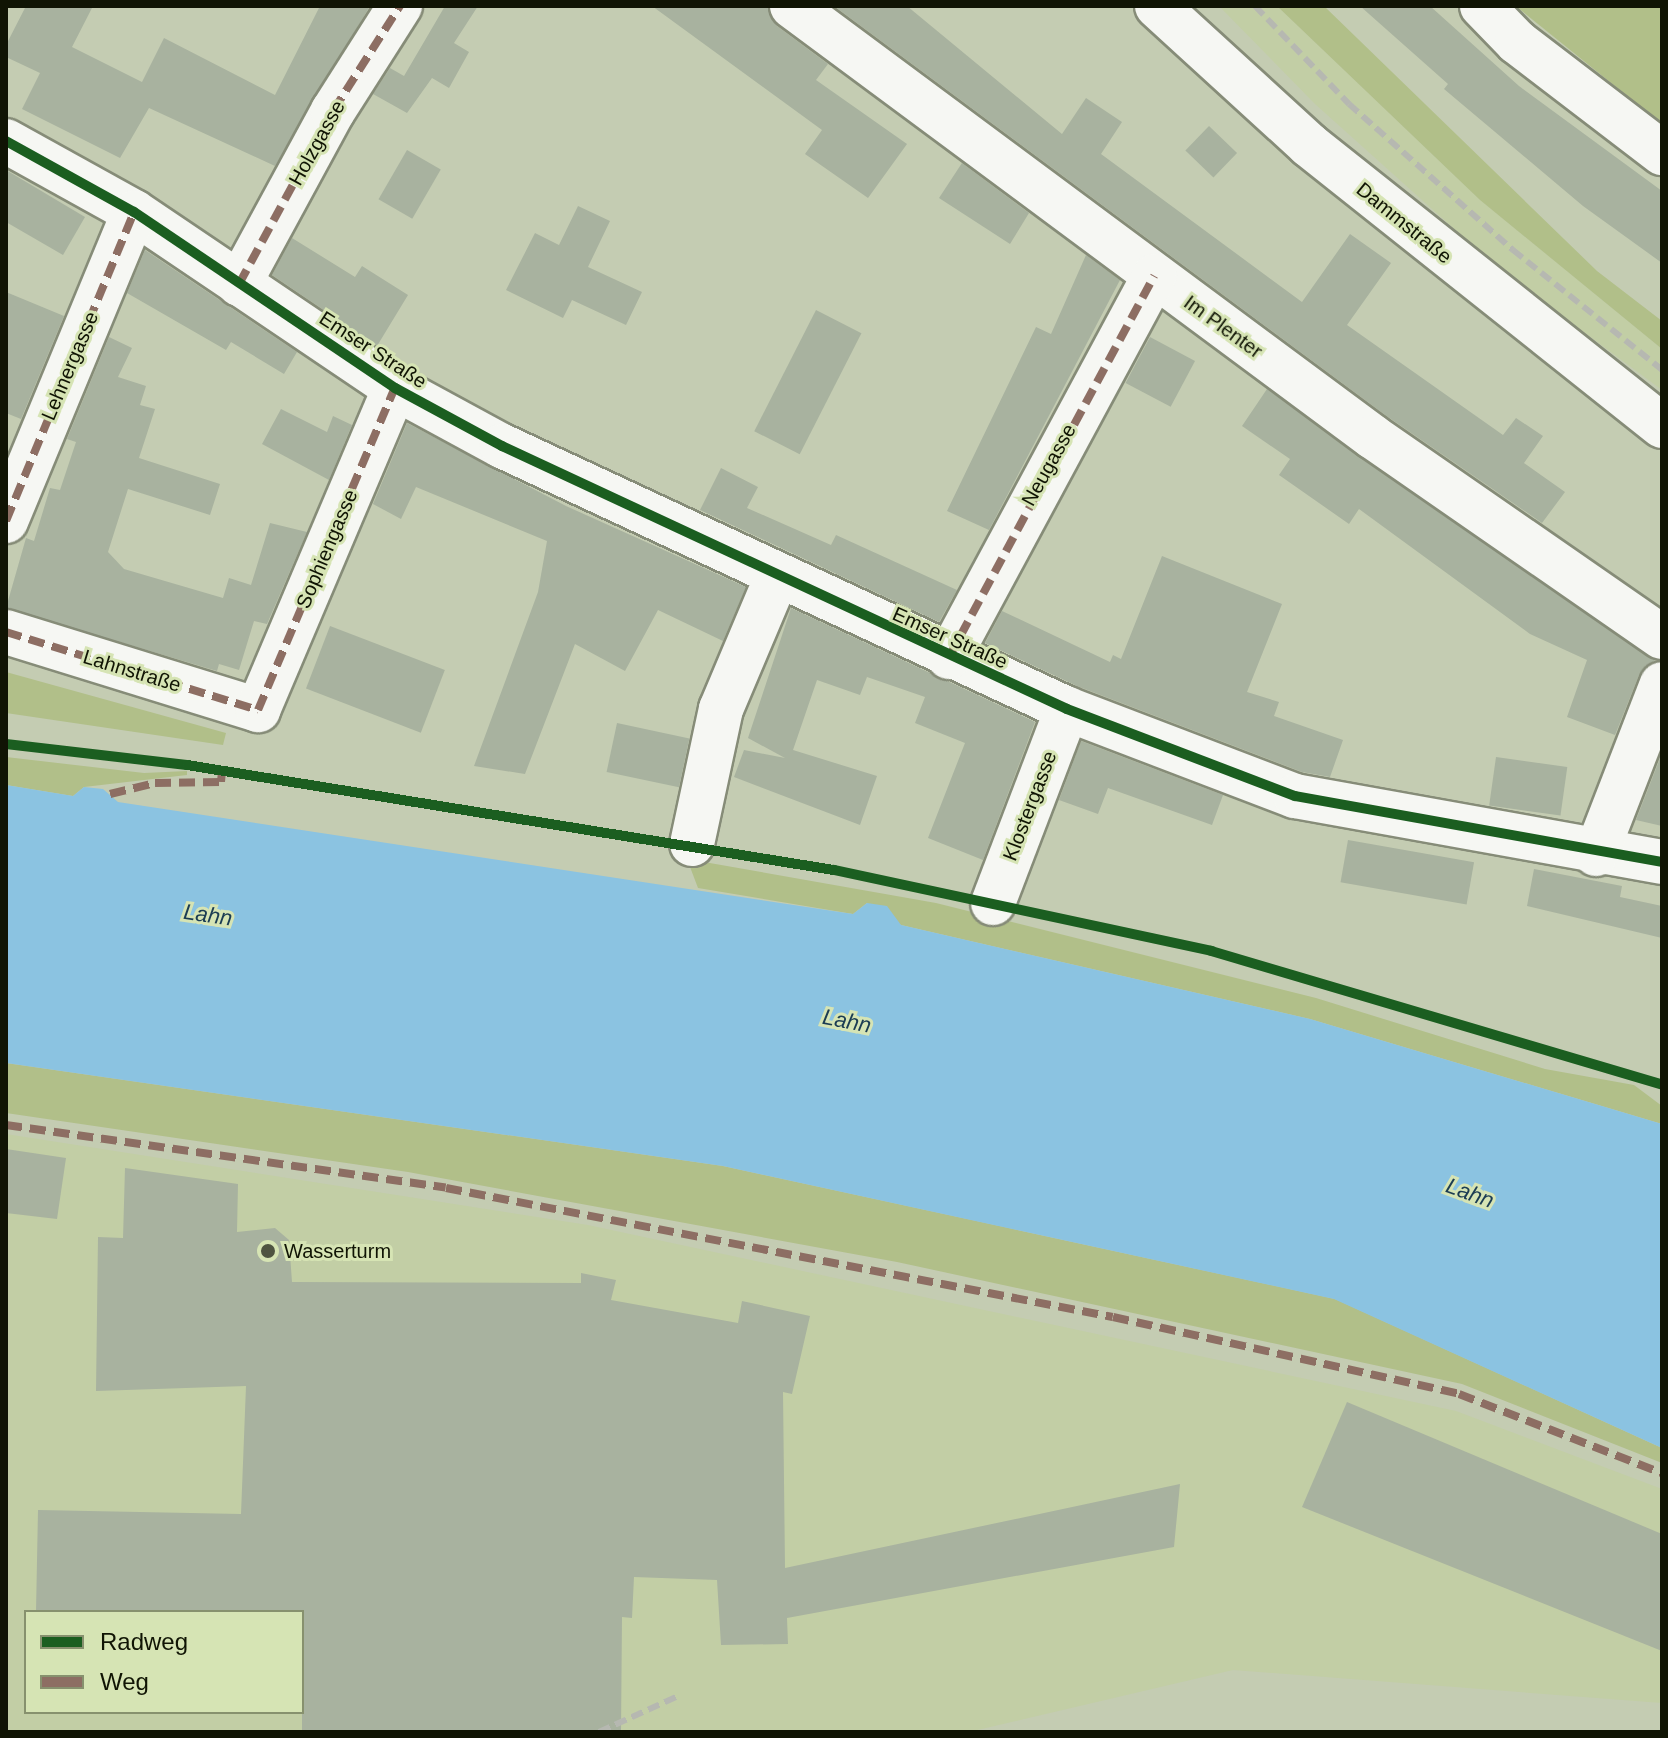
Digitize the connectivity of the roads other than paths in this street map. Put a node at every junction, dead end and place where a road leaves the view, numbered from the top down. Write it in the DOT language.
graph roads {
  1 [pos="400,6"];
  2 [pos="792,6"];
  3 [pos="1157,6"];
  4 [pos="1482,6"];
  5 [pos="6,141"];
  6 [pos="1662,153"];
  7 [pos="134,212"];
  8 [pos="1154,276"];
  9 [pos="239,284"];
  10 [pos="395,388"];
  11 [pos="1662,426"];
  12 [pos="6,521"];
  13 [pos="776,579"];
  14 [pos="6,632"];
  15 [pos="1662,637"];
  16 [pos="949,657"];
  17 [pos="1662,684"];
  18 [pos="1067,709"];
  19 [pos="258,710"];
  20 [pos="692,844"];
  21 [pos="1596,854"];
  22 [pos="1662,862"];
  23 [pos="993,903"];
  1 -- 9 [label="street, Holzgasse"];
  2 -- 8 [label="street, Im Plenter"];
  3 -- 11 [label="street, Dammstraße"];
  4 -- 6 [label="street"];
  5 -- 7 [label="street, Emser Straße"];
  7 -- 9 [label="street, Emser Straße"];
  7 -- 12 [label="street, Lehnergasse"];
  8 -- 15 [label="street, Im Plenter"];
  8 -- 16 [label="street, Neugasse"];
  9 -- 10 [label="street, Emser Straße"];
  10 -- 13 [label="street, Emser Straße"];
  10 -- 19 [label="street, Sophiengasse"];
  13 -- 16 [label="street, Emser Straße"];
  13 -- 20 [label="street"];
  14 -- 19 [label="street, Lahnstraße"];
  16 -- 18 [label="street, Emser Straße"];
  17 -- 21 [label="street"];
  18 -- 21 [label="street, Emser Straße"];
  18 -- 23 [label="street, Klostergasse"];
  21 -- 22 [label="street, Emser Straße"];
}
